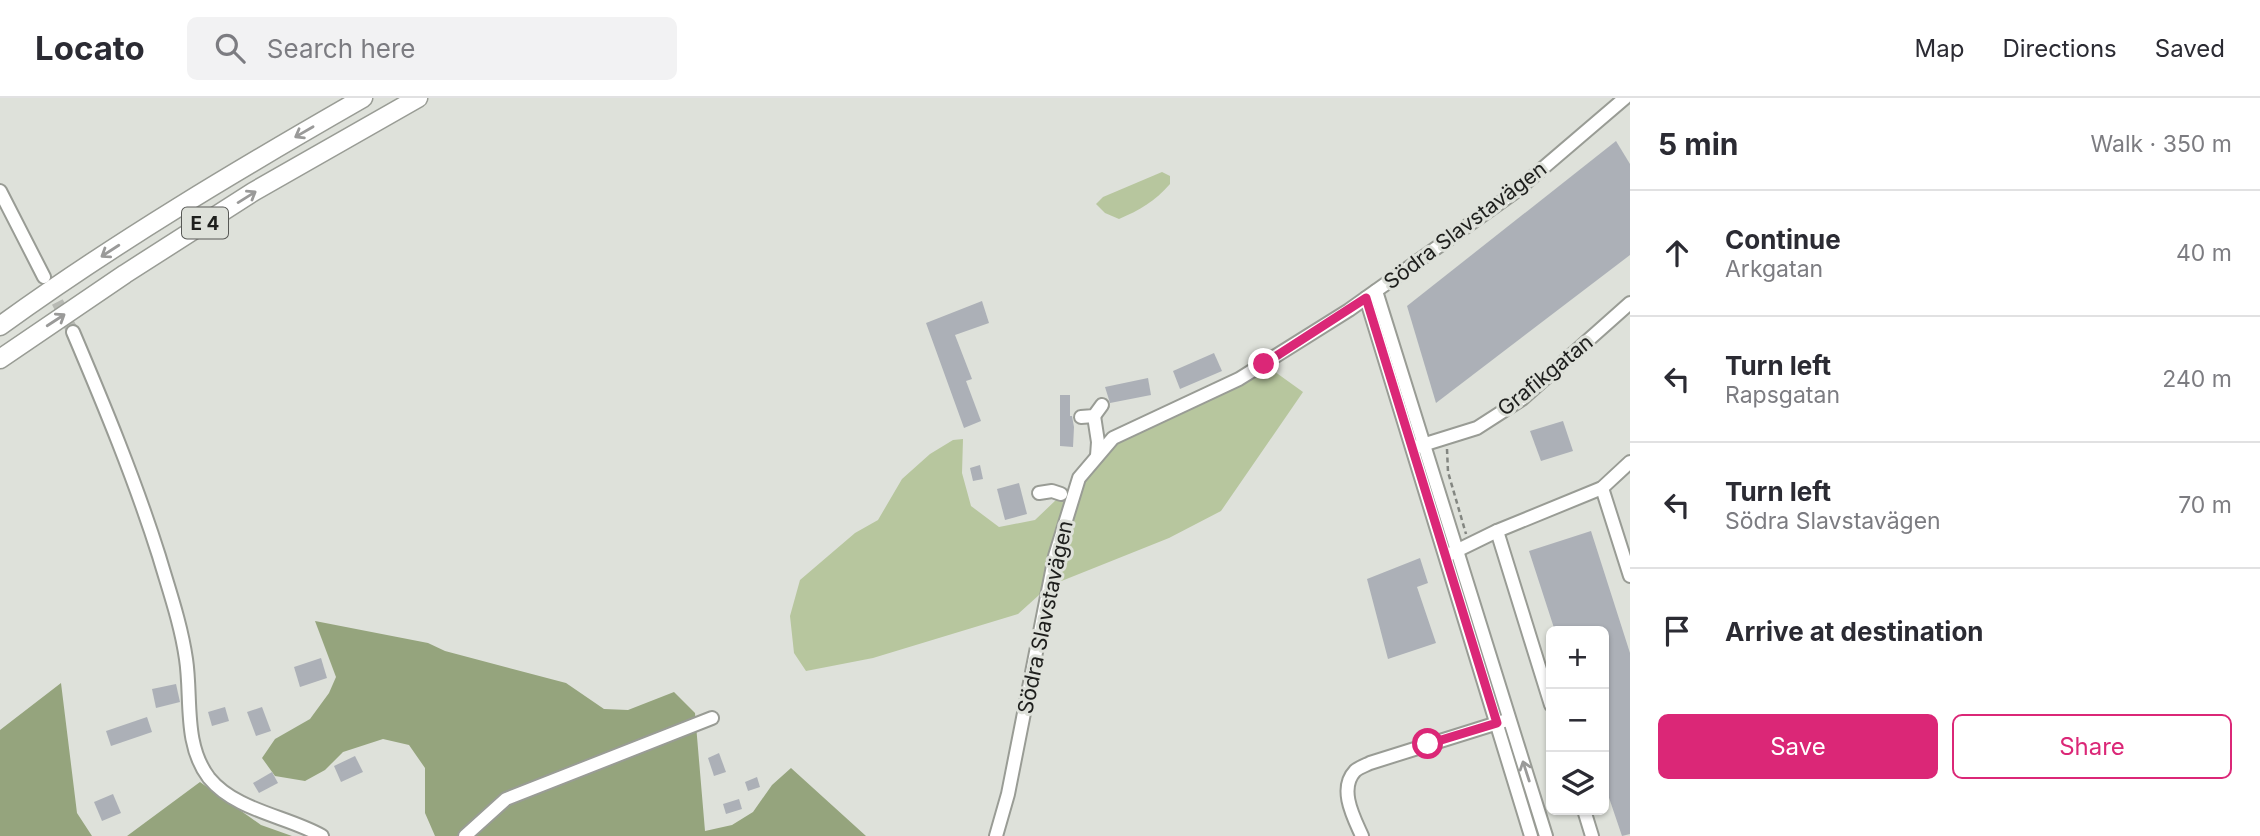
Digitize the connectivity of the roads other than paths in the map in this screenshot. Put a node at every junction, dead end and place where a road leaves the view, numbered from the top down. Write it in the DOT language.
graph roads {
  1 [pos="363,98"];
  2 [pos="418,98"];
  3 [pos="1625,98"];
  4 [pos="0,191"];
  5 [pos="44,276"];
  6 [pos="1371,295"];
  7 [pos="1630,303"];
  8 [pos="0,326"];
  9 [pos="73,332"];
  10 [pos="0,359"];
  11 [pos="1092,412"];
  12 [pos="1418,446"];
  13 [pos="1097,456"];
  14 [pos="1630,462"];
  15 [pos="1602,488"];
  16 [pos="1040,493"];
  17 [pos="1061,494"];
  18 [pos="1497,531"];
  19 [pos="1452,553"];
  20 [pos="1629,571"];
  21 [pos="1546,689"];
  22 [pos="712,718"];
  23 [pos="1503,721"];
  24 [pos="1586,815"];
  25 [pos="322,836"];
  26 [pos="465,836"];
  27 [pos="996,836"];
  28 [pos="1362,836"];
  29 [pos="1531,836"];
  30 [pos="1546,836"];
  31 [pos="1592,836"];
  1 -- 8 [label="highway, E 4, one-way"];
  10 -- 2 [label="highway, E 4, one-way"];
  3 -- 6 [label="street, Södra Slavstavägen"];
  4 -- 5 [label="street"];
  6 -- 12 [label="street"];
  6 -- 13 [label="street, Södra Slavstavägen"];
  7 -- 12 [label="street, Grafikgatan"];
  9 -- 25 [label="street"];
  11 -- 13 [label="street"];
  12 -- 19 [label="street"];
  13 -- 27 [label="street, Södra Slavstavägen"];
  14 -- 15 [label="street"];
  15 -- 18 [label="street"];
  15 -- 20 [label="street"];
  16 -- 17 [label="street"];
  18 -- 19 [label="street"];
  18 -- 21 [label="street"];
  19 -- 23 [label="street"];
  22 -- 26 [label="street"];
  23 -- 28 [label="street"];
  23 -- 29 [label="street"];
  30 -- 23 [label="street, one-way"];
  24 -- 31 [label="street"];
}
